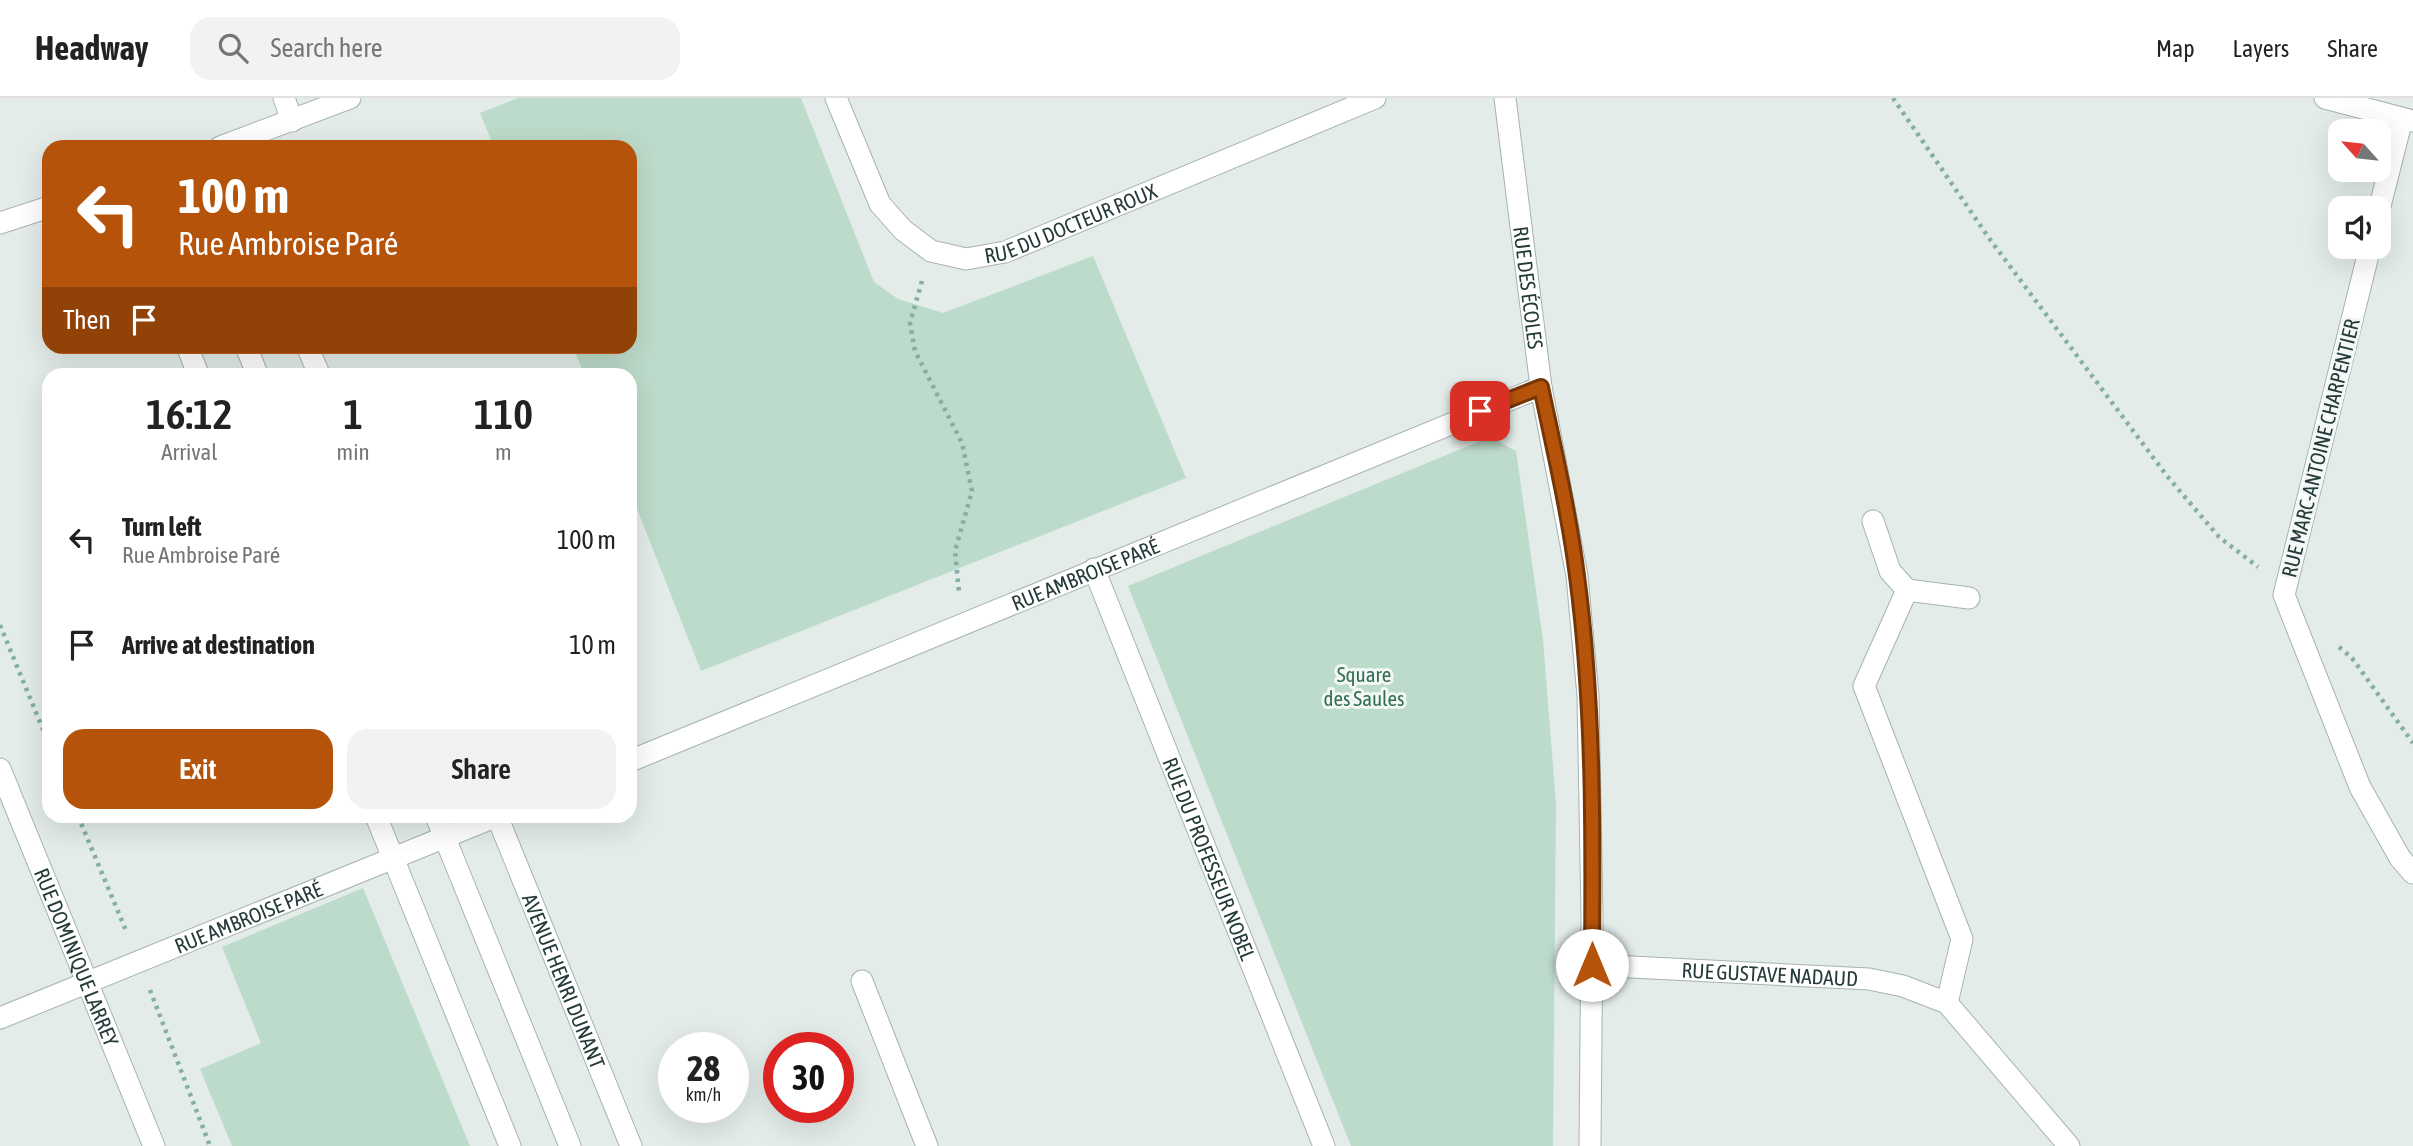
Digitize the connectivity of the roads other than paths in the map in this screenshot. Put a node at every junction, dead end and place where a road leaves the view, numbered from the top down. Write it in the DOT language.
graph roads {
  1 [pos="284,98"];
  2 [pos="350,98"];
  3 [pos="836,98"];
  4 [pos="1376,98"];
  5 [pos="1505,98"];
  6 [pos="2325,98"];
  7 [pos="2407,120"];
  8 [pos="292,121"];
  9 [pos="240,140"];
  10 [pos="2384,196"];
  11 [pos="42,209"];
  12 [pos="0,223"];
  13 [pos="2367,259"];
  14 [pos="1541,387"];
  15 [pos="1873,521"];
  16 [pos="1094,569"];
  17 [pos="1907,590"];
  18 [pos="1969,598"];
  19 [pos="637,758"];
  20 [pos="0,769"];
  21 [pos="7,806"];
  22 [pos="379,823"];
  23 [pos="439,823"];
  24 [pos="480,823"];
  25 [pos="500,823"];
  26 [pos="445,837"];
  27 [pos="393,858"];
  28 [pos="2413,873"];
  29 [pos="1592,965"];
  30 [pos="862,981"];
  31 [pos="86,983"];
  32 [pos="1947,1003"];
  33 [pos="0,1018"];
  34 [pos="153,1146"];
  35 [pos="510,1146"];
  36 [pos="570,1146"];
  37 [pos="631,1146"];
  38 [pos="927,1146"];
  39 [pos="1324,1146"];
  40 [pos="1590,1146"];
  41 [pos="2069,1146"];
  1 -- 8 [label="street"];
  2 -- 8 [label="street"];
  3 -- 4 [label="street, RUE DU DOCTEUR ROUX"];
  5 -- 14 [label="street, RUE DES ÉCOLES"];
  6 -- 7 [label="street"];
  7 -- 10 [label="street"];
  8 -- 9 [label="street"];
  11 -- 12 [label="street"];
  13 -- 28 [label="street, RUE MARC-ANTOINE CHARPENTIER"];
  14 -- 16 [label="street, RUE AMBROISE PARÉ"];
  14 -- 29 [label="street, RUE DES ÉCOLES"];
  15 -- 17 [label="street"];
  16 -- 19 [label="street, RUE AMBROISE PARÉ"];
  16 -- 39 [label="street, RUE DU PROFESSEUR NOBEL"];
  17 -- 18 [label="street"];
  17 -- 32 [label="street"];
  20 -- 21 [label="street, RUE DOMINIQUE LARREY"];
  21 -- 31 [label="street, RUE DOMINIQUE LARREY"];
  22 -- 27 [label="street"];
  23 -- 26 [label="street"];
  24 -- 26 [label="street, RUE AMBROISE PARÉ"];
  25 -- 37 [label="street, AVENUE HENRI DUNANT"];
  26 -- 27 [label="street, RUE AMBROISE PARÉ"];
  26 -- 36 [label="street"];
  27 -- 31 [label="street, RUE AMBROISE PARÉ"];
  27 -- 35 [label="street"];
  29 -- 32 [label="street, RUE GUSTAVE NADAUD"];
  29 -- 40 [label="street, RUE DES ÉCOLES"];
  30 -- 38 [label="street"];
  31 -- 33 [label="street, RUE AMBROISE PARÉ"];
  31 -- 34 [label="street, RUE DOMINIQUE LARREY"];
  32 -- 41 [label="street, RUE GUSTAVE NADAUD"];
}
